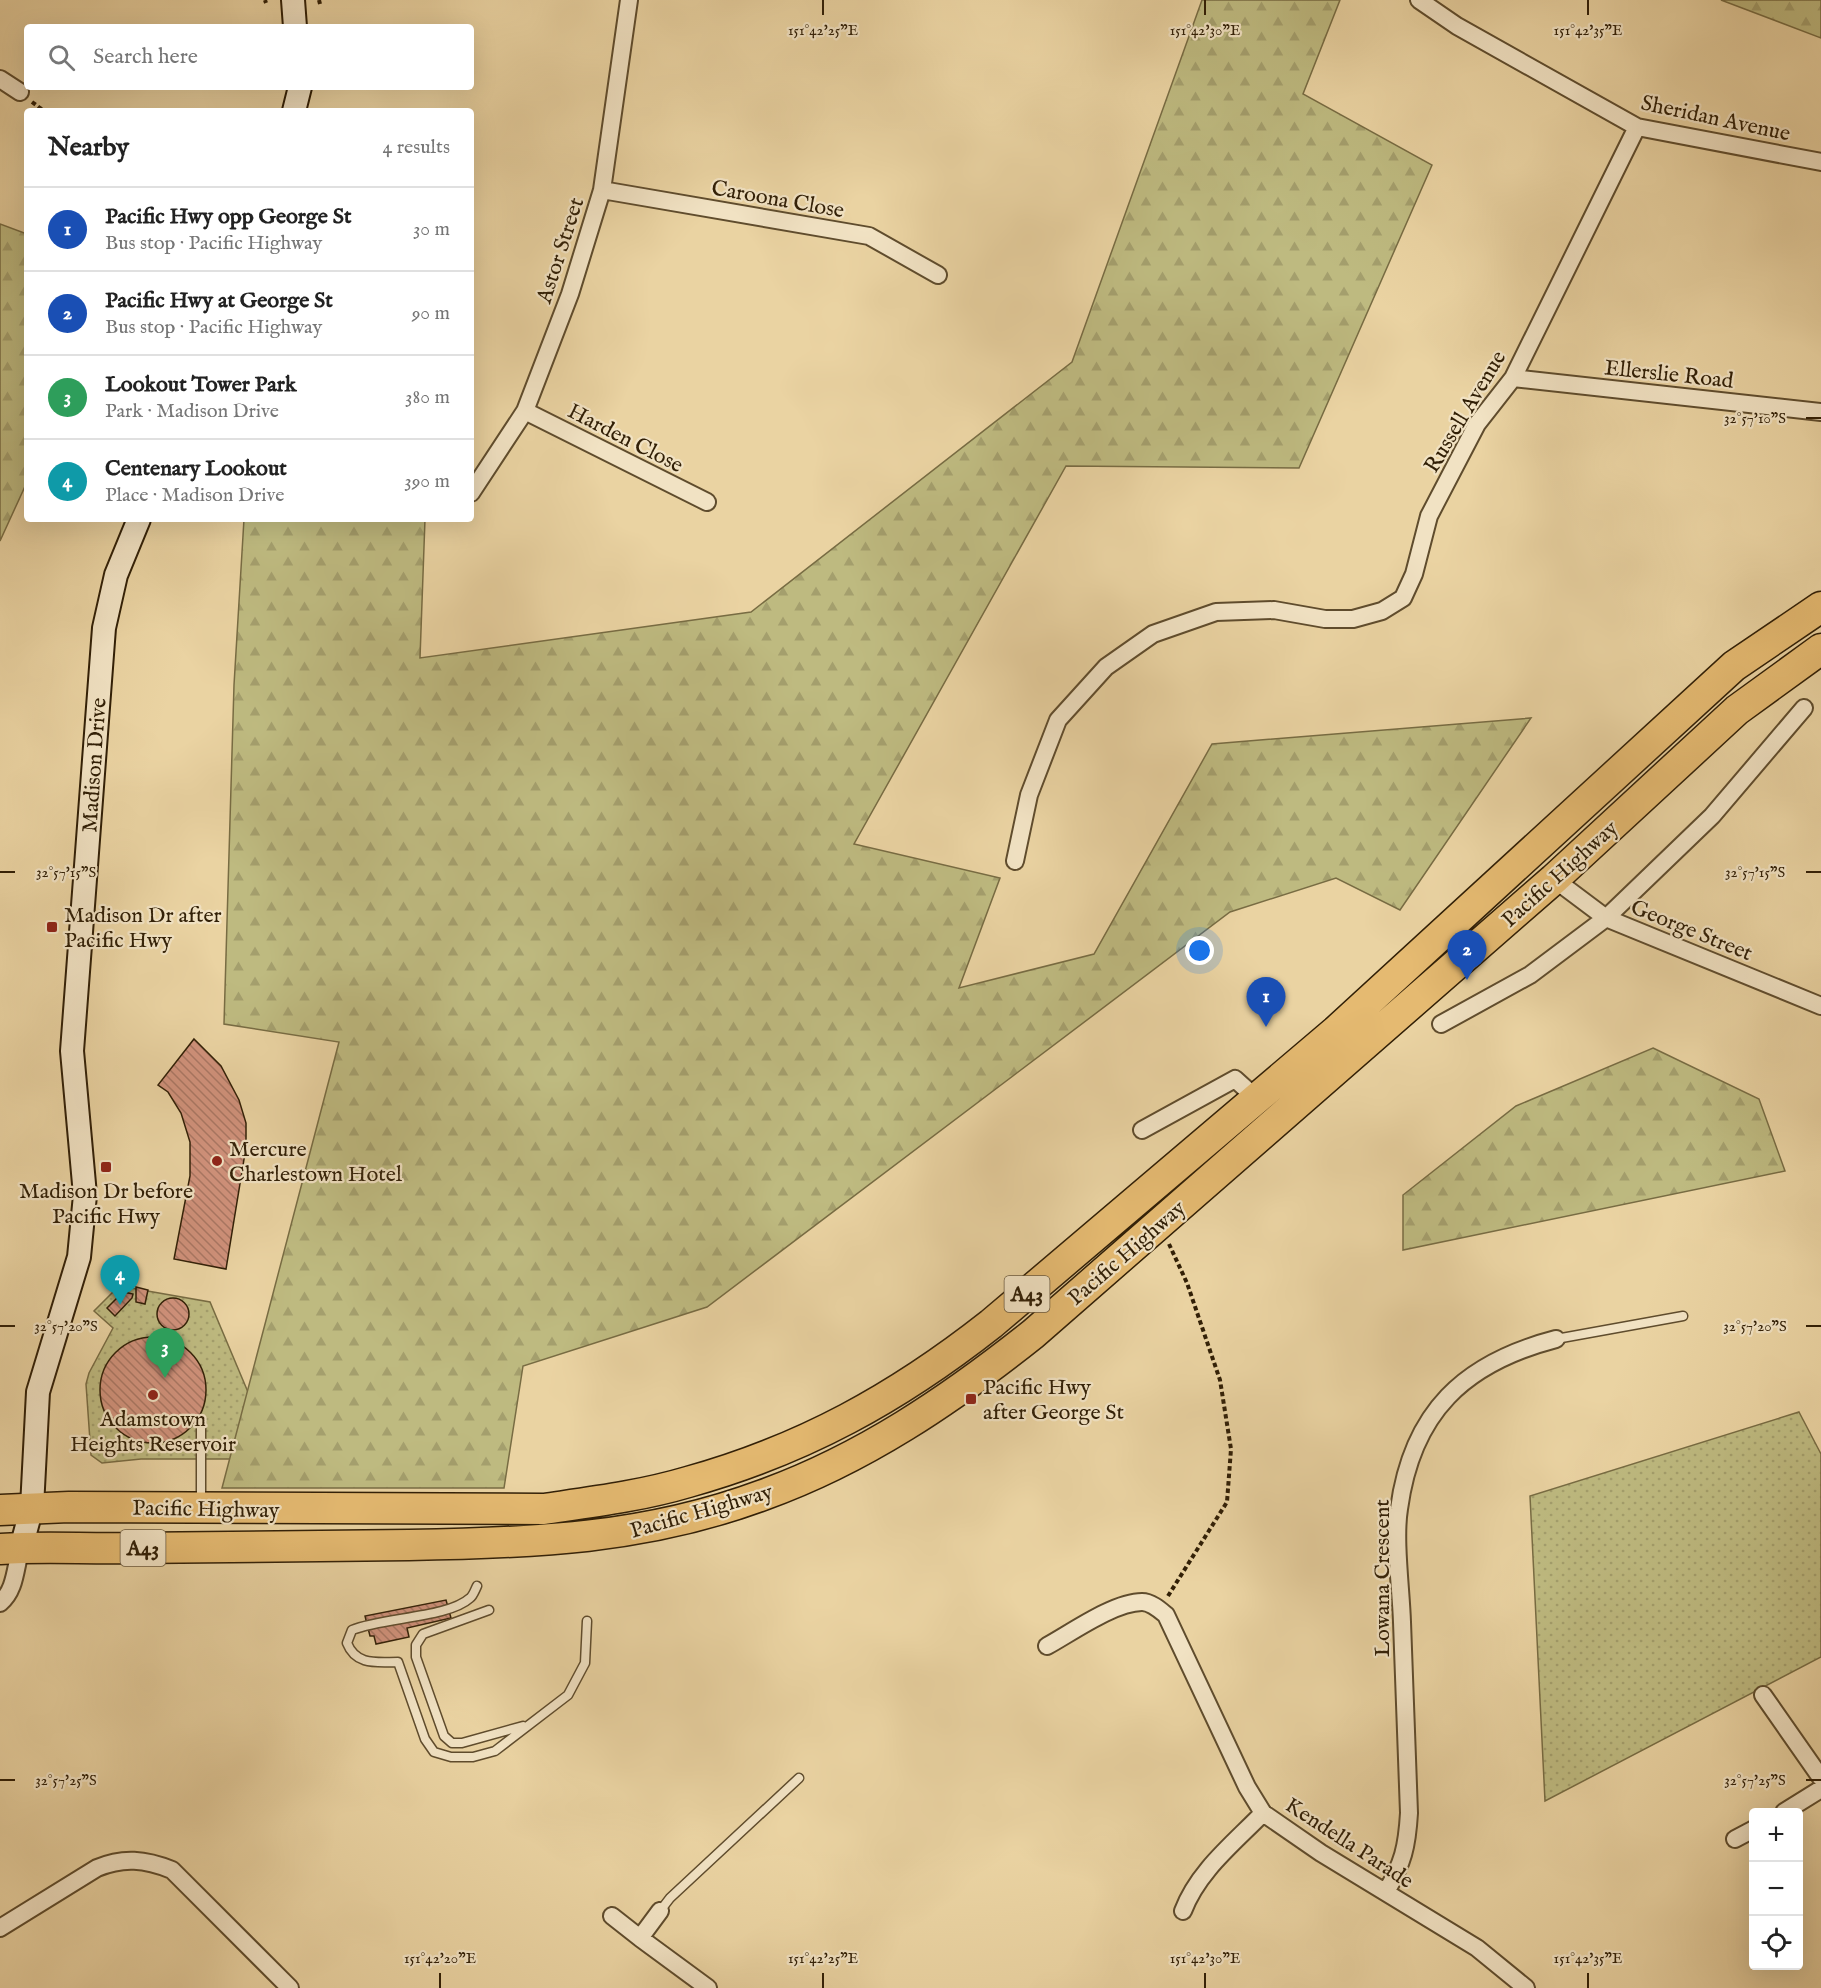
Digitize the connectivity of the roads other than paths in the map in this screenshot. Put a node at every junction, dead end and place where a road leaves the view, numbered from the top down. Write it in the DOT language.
graph roads {
  1 [pos="293,0"];
  2 [pos="629,0"];
  3 [pos="1419,0"];
  4 [pos="296,24"];
  5 [pos="0,79"];
  6 [pos="299,90"];
  7 [pos="20,92"];
  8 [pos="295,108"];
  9 [pos="1637,127"];
  10 [pos="1821,162"];
  11 [pos="602,190"];
  12 [pos="938,275"];
  13 [pos="1513,378"];
  14 [pos="525,411"];
  15 [pos="1821,412"];
  16 [pos="474,488"];
  17 [pos="706,502"];
  18 [pos="138,522"];
  19 [pos="1821,607"];
  20 [pos="1821,649"];
  21 [pos="1804,708"];
  22 [pos="1015,861"];
  23 [pos="1554,879"];
  24 [pos="1606,918"];
  25 [pos="1821,1006"];
  26 [pos="1441,1024"];
  27 [pos="1256,1098"];
  28 [pos="1143,1130"];
  29 [pos="1683,1316"];
  30 [pos="1556,1339"];
  31 [pos="201,1424"];
  32 [pos="32,1508"];
  33 [pos="201,1508"];
  34 [pos="0,1510"];
  35 [pos="11,1549"];
  36 [pos="477,1586"];
  37 [pos="0,1603"];
  38 [pos="489,1610"];
  39 [pos="587,1621"];
  40 [pos="1047,1646"];
  41 [pos="1763,1695"];
  42 [pos="526,1725"];
  43 [pos="799,1778"];
  44 [pos="1821,1778"];
  45 [pos="1821,1789"];
  46 [pos="1790,1808"];
  47 [pos="1263,1813"];
  48 [pos="1749,1832"];
  49 [pos="1735,1839"];
  50 [pos="1386,1892"];
  51 [pos="660,1911"];
  52 [pos="1183,1911"];
  53 [pos="612,1916"];
  54 [pos="0,1928"];
  55 [pos="640,1938"];
  56 [pos="290,1988"];
  57 [pos="708,1988"];
  58 [pos="1526,1988"];
  1 -- 4 [label="main road"];
  2 -- 11 [label="street, Astor Street"];
  3 -- 9 [label="street, Sheridan Avenue"];
  5 -- 7 [label="street"];
  6 -- 8 [label="main road"];
  9 -- 10 [label="street, Sheridan Avenue"];
  9 -- 13 [label="street, Russell Avenue"];
  11 -- 12 [label="street, Caroona Close"];
  11 -- 14 [label="street, Astor Street"];
  13 -- 15 [label="street, Ellerslie Road"];
  13 -- 22 [label="street, Russell Avenue"];
  14 -- 16 [label="street, Astor Street"];
  14 -- 17 [label="street, Harden Close"];
  18 -- 32 [label="main road, Madison Drive"];
  19 -- 27 [label="highway, Pacific Highway / A43"];
  20 -- 23 [label="highway, Pacific Highway / A43"];
  21 -- 24 [label="street"];
  23 -- 24 [label="street, George Street"];
  23 -- 35 [label="highway, Pacific Highway / A43"];
  24 -- 25 [label="street, George Street"];
  24 -- 26 [label="street"];
  27 -- 28 [label="street"];
  27 -- 33 [label="highway, Pacific Highway / A43"];
  29 -- 30 [label="lane"];
  30 -- 50 [label="street, Lowana Crescent"];
  31 -- 33 [label="lane"];
  32 -- 33 [label="highway, Pacific Highway / A43"];
  32 -- 34 [label="highway, Pacific Highway / A43"];
  32 -- 35 [label="main road, Madison Drive"];
  35 -- 37 [label="street"];
  36 -- 42 [label="lane"];
  38 -- 42 [label="lane"];
  39 -- 42 [label="lane"];
  40 -- 47 [label="street, Kendella Parade"];
  41 -- 44 [label="street"];
  43 -- 51 [label="lane"];
  45 -- 46 [label="street"];
  47 -- 50 [label="street, Kendella Parade"];
  47 -- 52 [label="street"];
  48 -- 49 [label="street"];
  50 -- 58 [label="street, Kendella Parade"];
  51 -- 55 [label="street"];
  53 -- 55 [label="street"];
  54 -- 56 [label="street"];
  55 -- 57 [label="street"];
}
